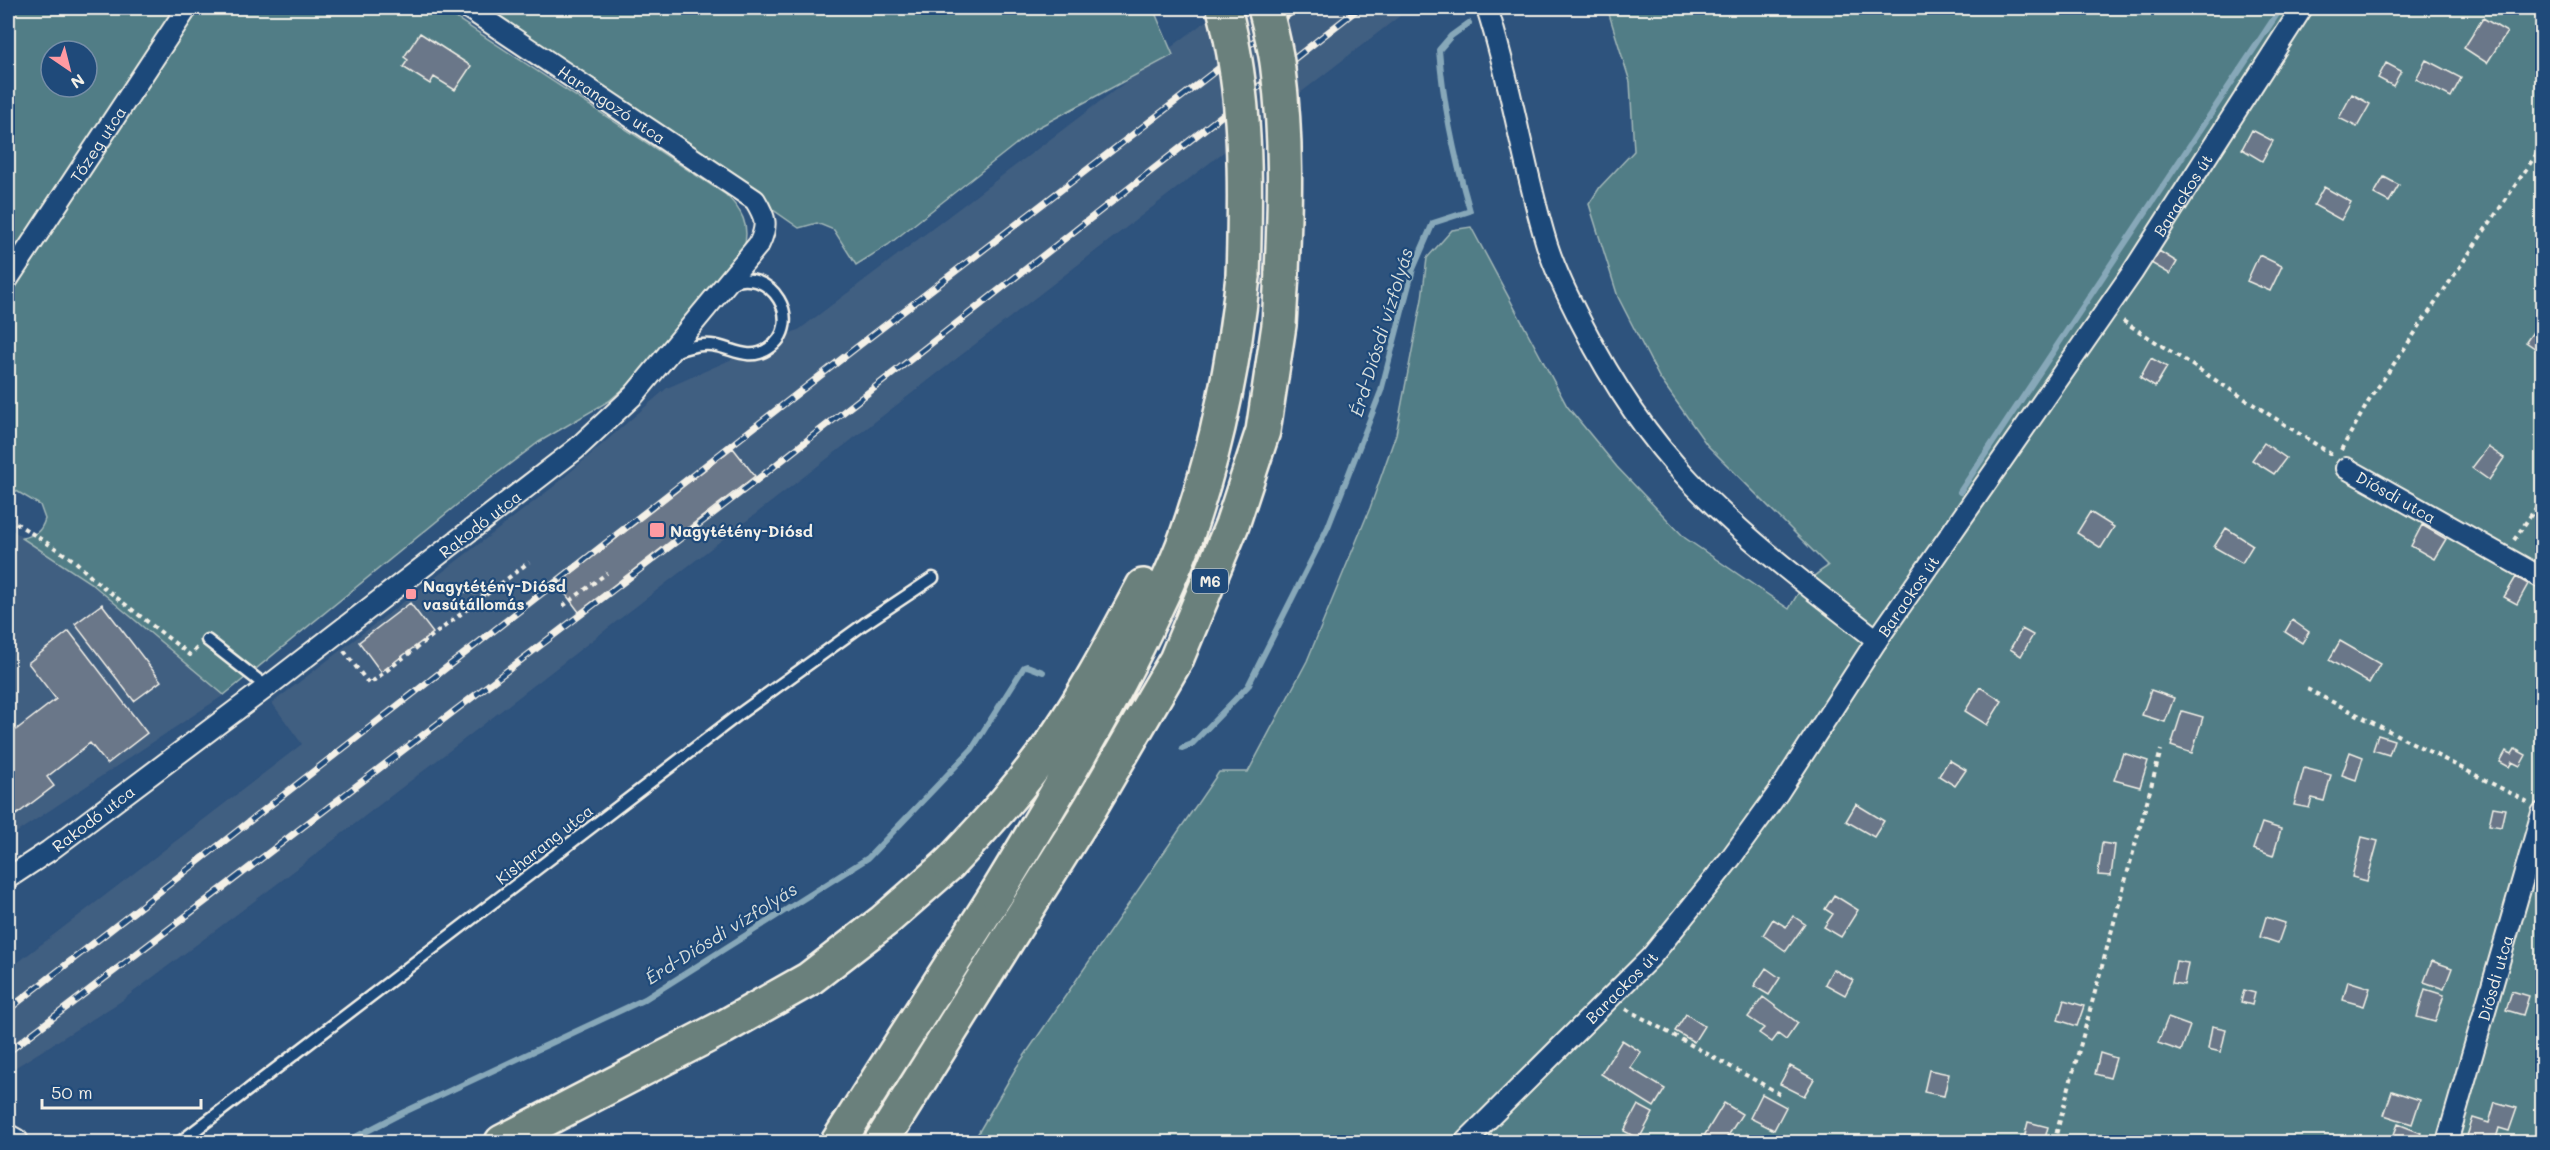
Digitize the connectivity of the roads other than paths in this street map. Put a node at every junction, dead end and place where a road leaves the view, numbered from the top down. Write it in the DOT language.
graph roads {
  1 [pos="188,8"];
  2 [pos="468,8"];
  3 [pos="1224,8"];
  4 [pos="1265,8"];
  5 [pos="1487,8"];
  6 [pos="2301,8"];
  7 [pos="755,200"];
  8 [pos="8,279"];
  9 [pos="724,286"];
  10 [pos="669,354"];
  11 [pos="1214,452"];
  12 [pos="2342,463"];
  13 [pos="933,578"];
  14 [pos="2542,578"];
  15 [pos="207,640"];
  16 [pos="1877,640"];
  17 [pos="267,687"];
  18 [pos="2537,808"];
  19 [pos="8,878"];
  20 [pos="979,986"];
  21 [pos="8,1138"];
  22 [pos="15,1143"];
  23 [pos="180,1143"];
  24 [pos="502,1143"];
  25 [pos="838,1143"];
  26 [pos="880,1143"];
  27 [pos="904,1143"];
  28 [pos="1466,1143"];
  29 [pos="2447,1143"];
  1 -- 8 [label="street, Tőzeg utca"];
  2 -- 7 [label="street, Harangozó utca"];
  3 -- 11 [label="highway, bridge"];
  4 -- 20 [label="highway, M6, bridge"];
  5 -- 16 [label="street"];
  6 -- 16 [label="street, Barackos út"];
  7 -- 9 [label="street, Rakodó utca"];
  9 -- 10 [label="street, Rakodó utca"];
  9 -- 10 [label="lane"];
  10 -- 17 [label="street, Rakodó utca"];
  11 -- 24 [label="highway"];
  11 -- 25 [label="highway"];
  12 -- 14 [label="street, Diósdi utca"];
  13 -- 23 [label="lane, Kisharang utca"];
  15 -- 17 [label="lane"];
  16 -- 28 [label="street, Barackos út"];
  17 -- 19 [label="street, Rakodó utca"];
  18 -- 29 [label="street, Diósdi utca"];
  20 -- 26 [label="highway"];
  20 -- 27 [label="highway"];
  21 -- 22 [label="street"];
}
